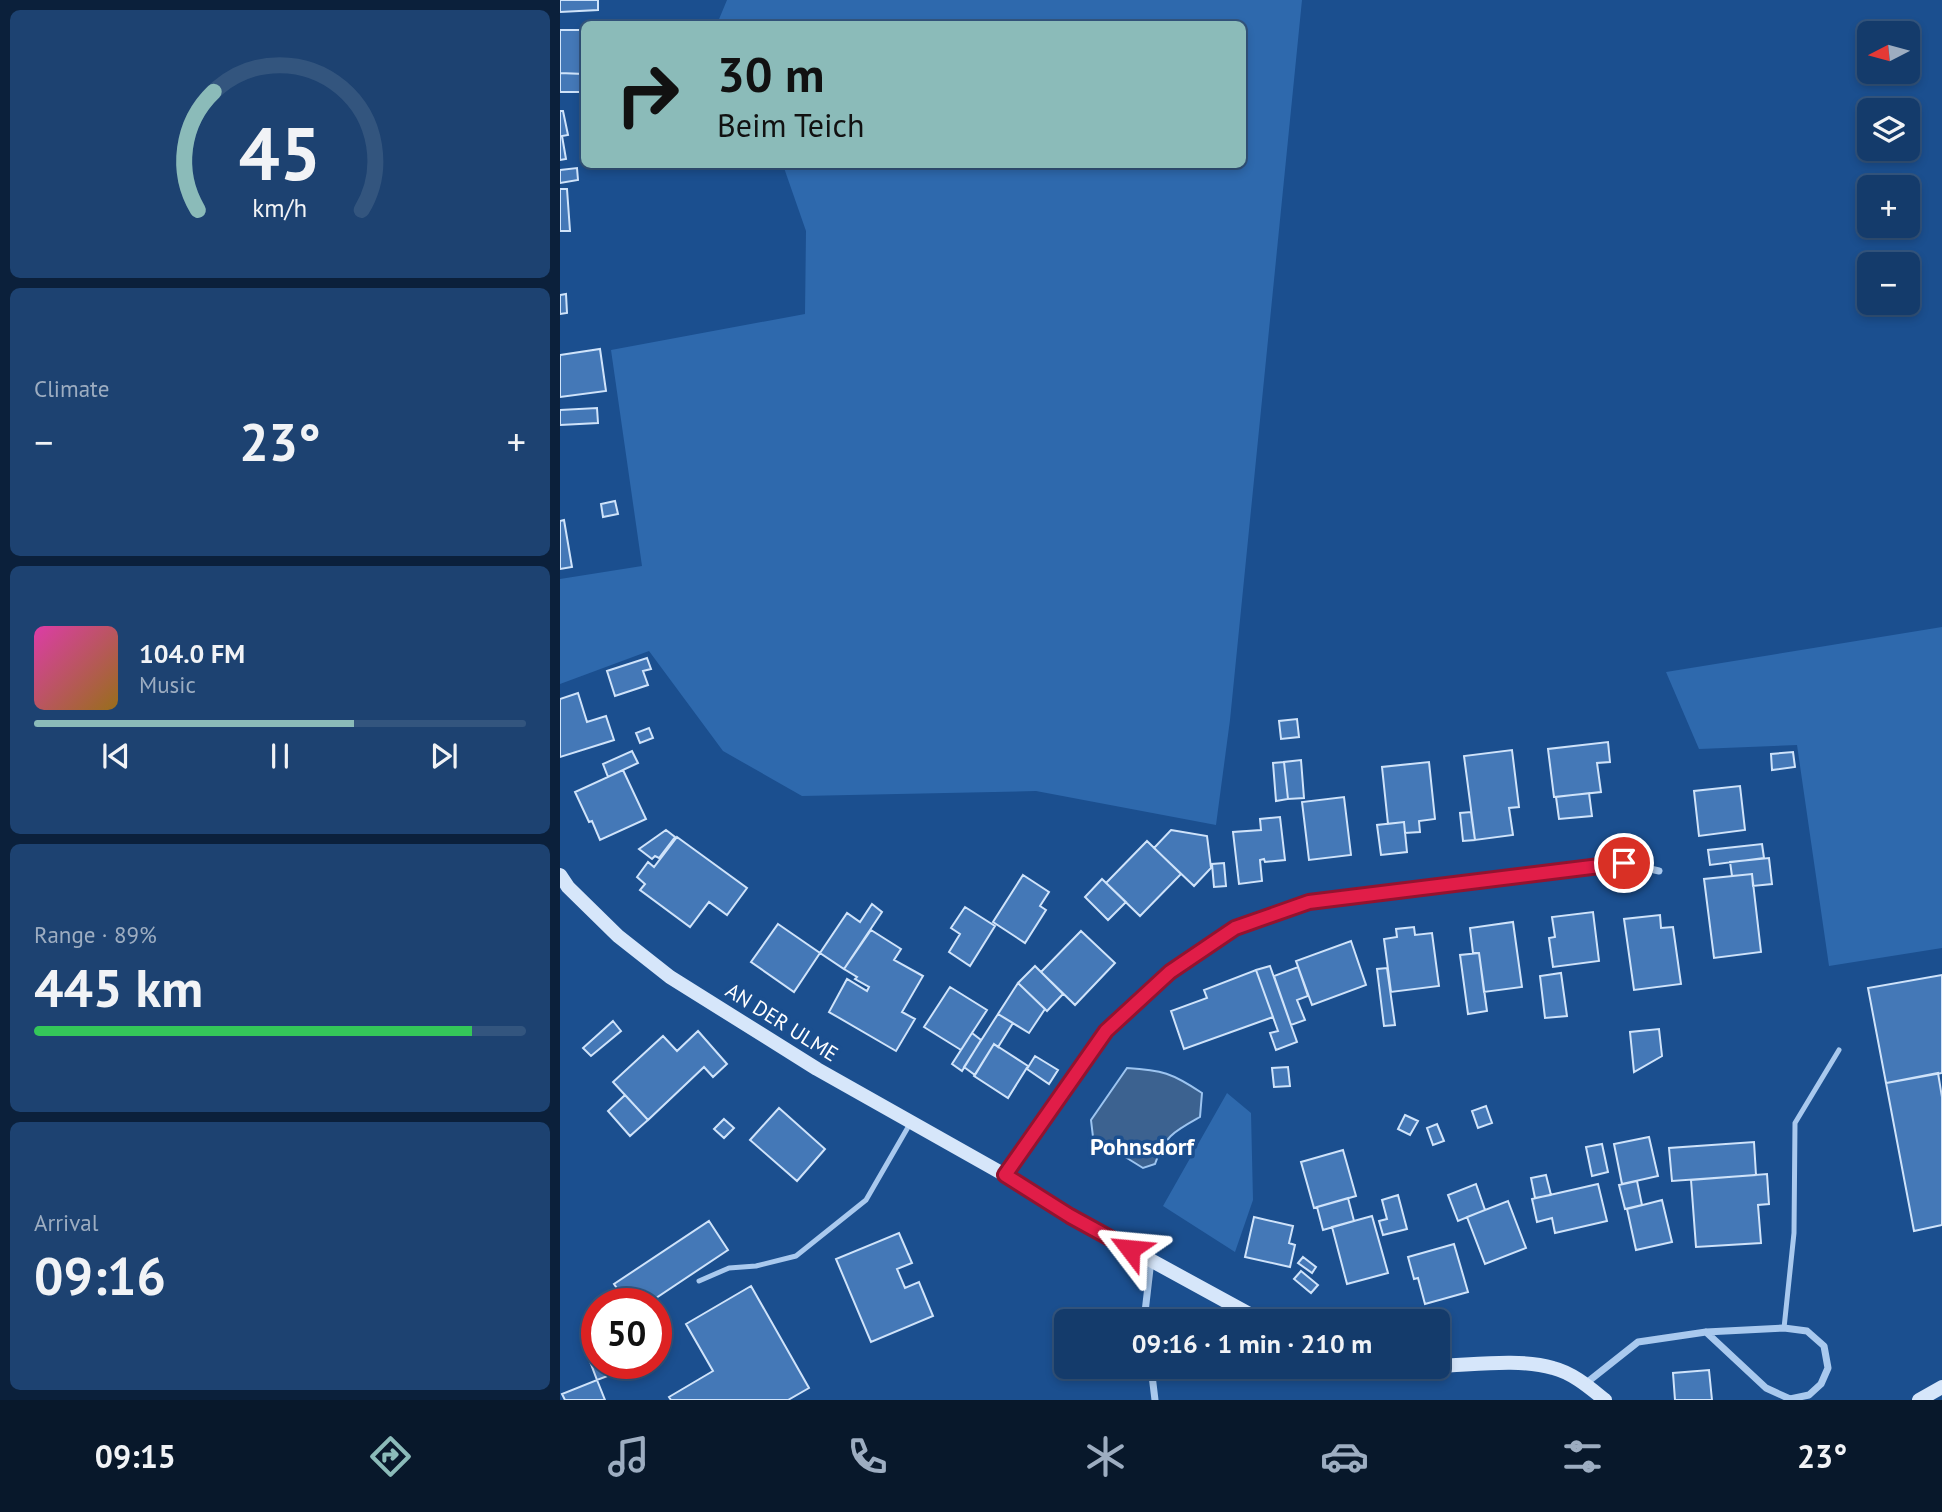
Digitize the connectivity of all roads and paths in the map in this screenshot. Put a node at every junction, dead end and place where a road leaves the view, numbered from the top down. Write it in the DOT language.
graph roads {
  1 [pos="1659,871"];
  2 [pos="560,875"];
  3 [pos="1839,1050"];
  4 [pos="911,1122"];
  5 [pos="1005,1175"];
  6 [pos="1151,1260"];
  7 [pos="699,1281"];
  8 [pos="1145,1309"];
  9 [pos="1240,1309"];
  10 [pos="1784,1328"];
  11 [pos="1706,1332"];
  12 [pos="1450,1366"];
  13 [pos="1152,1379"];
  14 [pos="1586,1384"];
  15 [pos="1942,1387"];
  16 [pos="1155,1400"];
  17 [pos="1605,1400"];
  18 [pos="1919,1400"];
  1 -- 5 [label="street"];
  2 -- 4 [label="main road, AN DER ULME"];
  3 -- 10 [label="lane"];
  4 -- 5 [label="main road, AN DER ULME"];
  4 -- 7 [label="lane"];
  5 -- 6 [label="main road, AN DER ULME"];
  6 -- 8 [label="street"];
  6 -- 9 [label="main road, AN DER ULME"];
  10 -- 11 [label="street"];
  10 -- 11 [label="street"];
  11 -- 14 [label="street"];
  12 -- 14 [label="main road"];
  13 -- 16 [label="street"];
  14 -- 17 [label="main road"];
  15 -- 18 [label="main road"];
}
